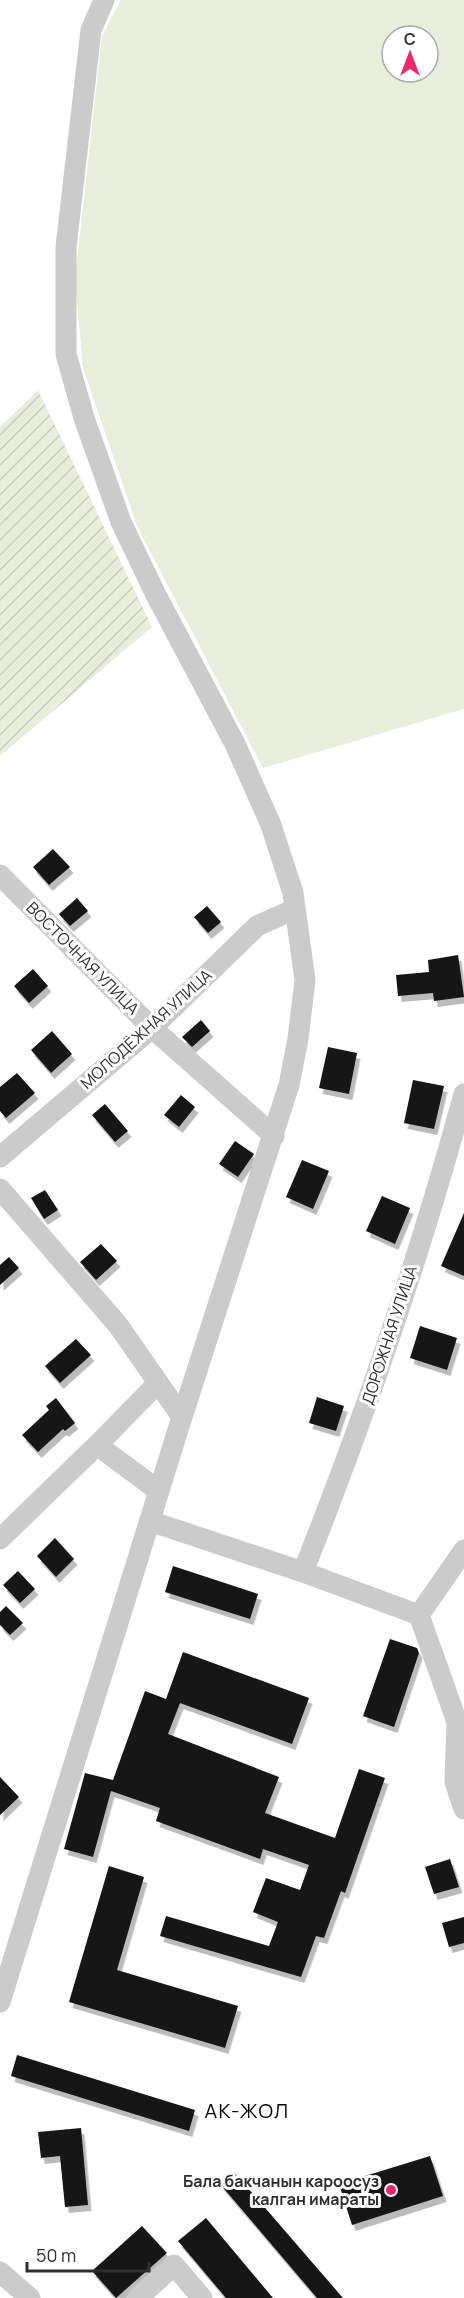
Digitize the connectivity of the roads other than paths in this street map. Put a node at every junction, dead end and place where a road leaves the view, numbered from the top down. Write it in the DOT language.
graph roads {
  1 [pos="104,0"];
  2 [pos="0,874"];
  3 [pos="295,909"];
  4 [pos="153,1028"];
  5 [pos="464,1094"];
  6 [pos="274,1136"];
  7 [pos="0,1157"];
  8 [pos="0,1189"];
  9 [pos="158,1383"];
  10 [pos="182,1417"];
  11 [pos="97,1445"];
  12 [pos="159,1491"];
  13 [pos="150,1521"];
  14 [pos="0,1539"];
  15 [pos="464,1550"];
  16 [pos="303,1572"];
  17 [pos="419,1615"];
  18 [pos="464,1809"];
  19 [pos="0,2001"];
  20 [pos="0,2272"];
  21 [pos="30,2298"];
  22 [pos="138,2298"];
  23 [pos="202,2298"];
  1 -- 3 [label="street"];
  2 -- 4 [label="street, ВОСТОЧНАЯ УЛИЦА"];
  3 -- 4 [label="street, МОЛОДЁЖНАЯ УЛИЦА"];
  3 -- 6 [label="street"];
  4 -- 6 [label="street, ВОСТОЧНАЯ УЛИЦА"];
  4 -- 7 [label="street, МОЛОДЁЖНАЯ УЛИЦА"];
  5 -- 16 [label="street, ДОРОЖНАЯ УЛИЦА"];
  6 -- 10 [label="street"];
  8 -- 9 [label="street"];
  9 -- 10 [label="street"];
  9 -- 11 [label="street"];
  10 -- 12 [label="street"];
  11 -- 12 [label="street"];
  11 -- 14 [label="street"];
  12 -- 13 [label="street"];
  13 -- 16 [label="street"];
  13 -- 19 [label="street"];
  15 -- 17 [label="street"];
  16 -- 17 [label="street"];
  17 -- 18 [label="street"];
  20 -- 21 [label="street"];
  22 -- 23 [label="street"];
}
